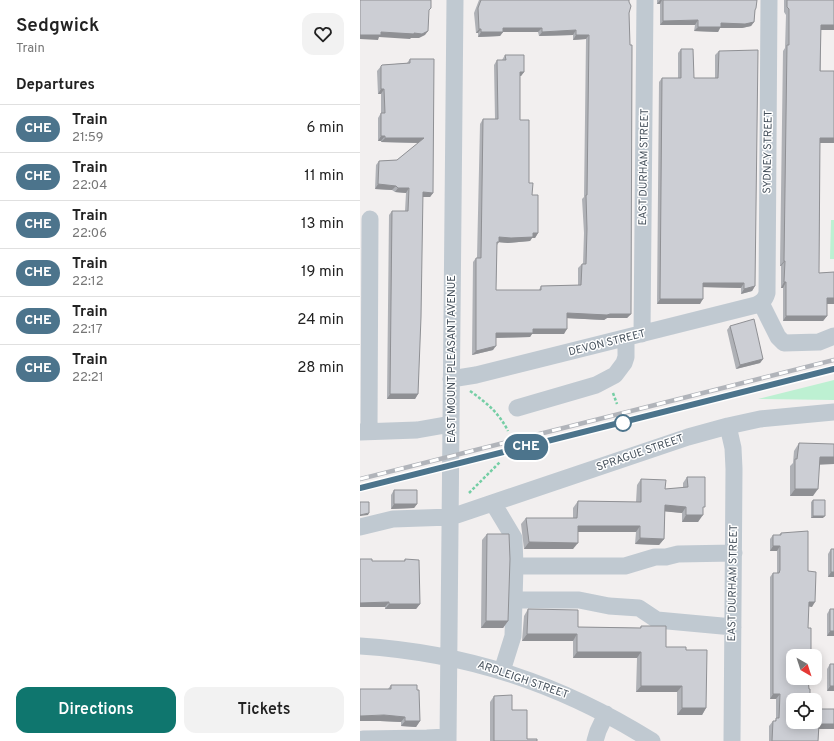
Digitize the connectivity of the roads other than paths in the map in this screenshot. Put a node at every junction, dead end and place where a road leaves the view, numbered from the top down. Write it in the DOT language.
graph roads {
  1 [pos="454,0"];
  2 [pos="645,0"];
  3 [pos="769,0"];
  4 [pos="370,219"];
  5 [pos="761,303"];
  6 [pos="634,336"];
  7 [pos="834,336"];
  8 [pos="451,379"];
  9 [pos="517,408"];
  10 [pos="834,412"];
  11 [pos="451,424"];
  12 [pos="728,426"];
  13 [pos="364,432"];
  14 [pos="493,503"];
  15 [pos="450,516"];
  16 [pos="360,527"];
  17 [pos="734,553"];
  18 [pos="515,566"];
  19 [pos="514,600"];
  20 [pos="733,627"];
  21 [pos="360,646"];
  22 [pos="449,657"];
  23 [pos="502,671"];
  24 [pos="606,714"];
  25 [pos="448,739"];
  26 [pos="360,740"];
  27 [pos="595,741"];
  28 [pos="652,741"];
  29 [pos="732,741"];
  1 -- 8 [label="street, EAST MOUNT PLEASANT AVENUE"];
  2 -- 6 [label="street, EAST DURHAM STREET"];
  3 -- 5 [label="street, SYDNEY STREET"];
  4 -- 13 [label="street"];
  5 -- 6 [label="street, DEVON STREET"];
  5 -- 7 [label="street"];
  6 -- 8 [label="street, DEVON STREET"];
  6 -- 9 [label="street, EAST DURHAM STREET"];
  8 -- 11 [label="street, EAST MOUNT PLEASANT AVENUE"];
  10 -- 12 [label="street, SPRAGUE STREET"];
  11 -- 13 [label="street"];
  11 -- 15 [label="street, EAST MOUNT PLEASANT AVENUE"];
  12 -- 14 [label="street, SPRAGUE STREET"];
  12 -- 17 [label="street, EAST DURHAM STREET"];
  14 -- 15 [label="street, SPRAGUE STREET"];
  14 -- 18 [label="street"];
  15 -- 16 [label="street, SPRAGUE STREET"];
  15 -- 22 [label="street, EAST MOUNT PLEASANT AVENUE"];
  17 -- 18 [label="street"];
  17 -- 20 [label="street, EAST DURHAM STREET"];
  18 -- 19 [label="street"];
  19 -- 20 [label="street"];
  19 -- 23 [label="street"];
  20 -- 29 [label="street, EAST DURHAM STREET"];
  21 -- 22 [label="street, ARDLEIGH STREET"];
  22 -- 23 [label="street, ARDLEIGH STREET"];
  22 -- 25 [label="street, EAST MOUNT PLEASANT AVENUE"];
  23 -- 24 [label="street, ARDLEIGH STREET"];
  24 -- 27 [label="street"];
  24 -- 28 [label="street, ARDLEIGH STREET"];
  25 -- 26 [label="street"];
}
